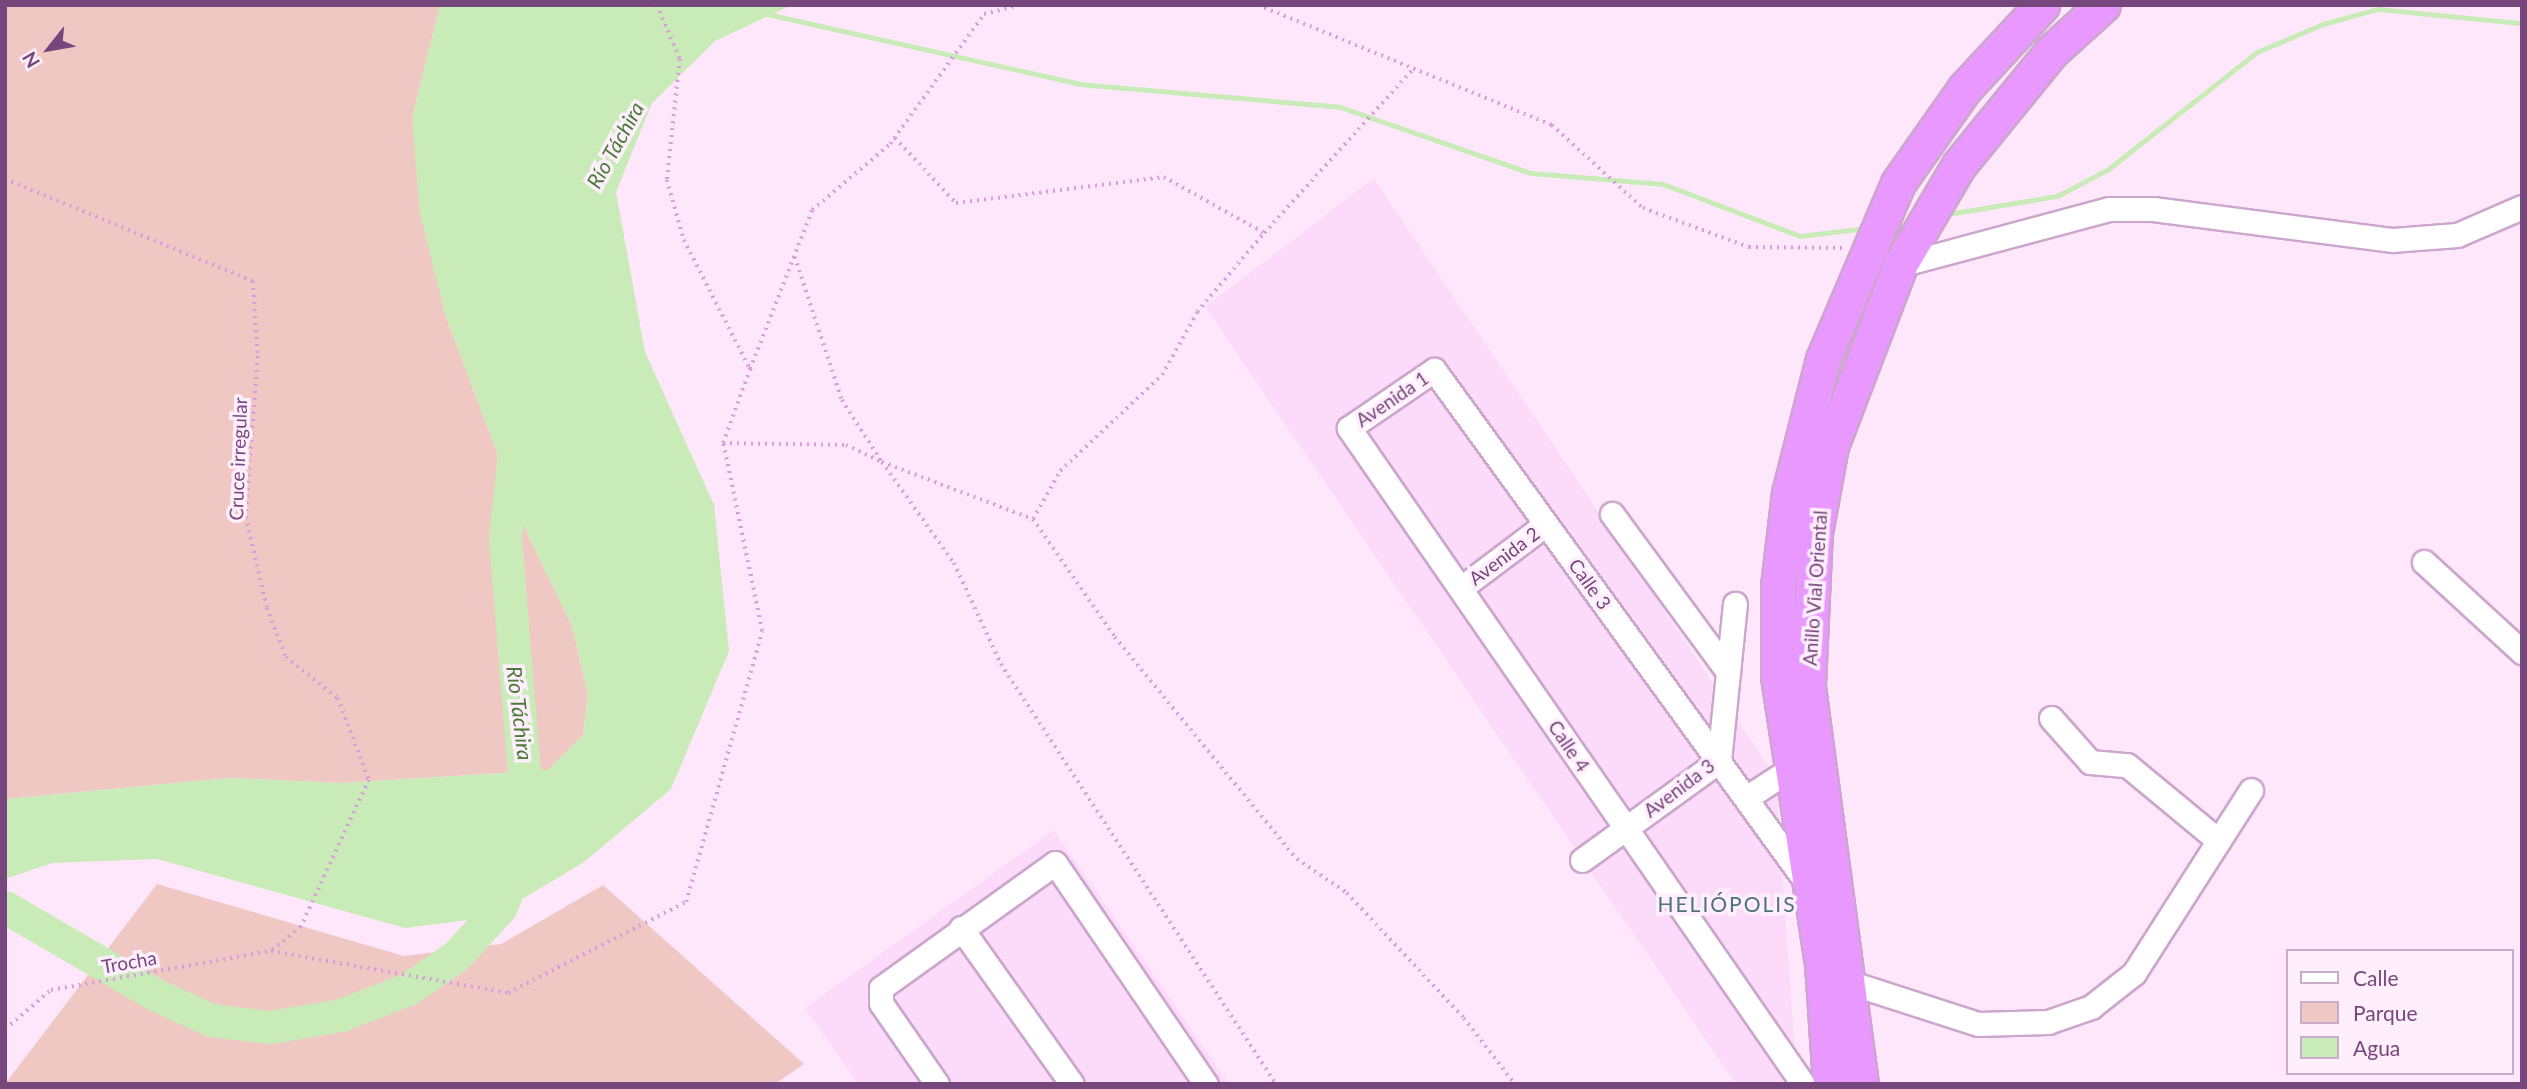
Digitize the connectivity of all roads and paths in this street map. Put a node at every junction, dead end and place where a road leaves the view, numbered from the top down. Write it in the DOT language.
graph roads {
  1 [pos="657,5"];
  2 [pos="1019,5"];
  3 [pos="1258,5"];
  4 [pos="2096,11"];
  5 [pos="2026,16"];
  6 [pos="1413,69"];
  7 [pos="895,138"];
  8 [pos="5,179"];
  9 [pos="2522,206"];
  10 [pos="1264,233"];
  11 [pos="1866,248"];
  12 [pos="794,256"];
  13 [pos="1900,265"];
  14 [pos="750,369"];
  15 [pos="1434,370"];
  16 [pos="1349,428"];
  17 [pos="723,443"];
  18 [pos="882,462"];
  19 [pos="1612,514"];
  20 [pos="1033,519"];
  21 [pos="1546,524"];
  22 [pos="2424,562"];
  23 [pos="1461,588"];
  24 [pos="1735,604"];
  25 [pos="2522,652"];
  26 [pos="1728,672"];
  27 [pos="2051,718"];
  28 [pos="1719,761"];
  29 [pos="1789,770"];
  30 [pos="2251,790"];
  31 [pos="1746,798"];
  32 [pos="1625,829"];
  33 [pos="2219,841"];
  34 [pos="1582,860"];
  35 [pos="1807,883"];
  36 [pos="961,928"];
  37 [pos="271,951"];
  38 [pos="1851,983"];
  39 [pos="5,1029"];
  40 [pos="1828,1045"];
  41 [pos="1789,1063"];
  42 [pos="937,1084"];
  43 [pos="1072,1084"];
  44 [pos="1206,1084"];
  45 [pos="1276,1084"];
  46 [pos="1515,1084"];
  47 [pos="1804,1084"];
  48 [pos="1830,1084"];
  49 [pos="1861,1084"];
  1 -- 14 [label="path"];
  2 -- 7 [label="path"];
  3 -- 6 [label="path"];
  4 -- 13 [label="highway, Anillo Vial Oriental"];
  5 -- 11 [label="highway, Anillo Vial Oriental"];
  6 -- 10 [label="path"];
  6 -- 11 [label="path"];
  7 -- 10 [label="path"];
  7 -- 12 [label="path"];
  8 -- 37 [label="path, Cruce irregular"];
  9 -- 13 [label="street"];
  10 -- 20 [label="path"];
  11 -- 29 [label="highway, Anillo Vial Oriental"];
  12 -- 14 [label="path"];
  12 -- 18 [label="path"];
  13 -- 38 [label="highway, Anillo Vial Oriental"];
  14 -- 17 [label="path"];
  15 -- 16 [label="street, Avenida 1"];
  15 -- 21 [label="street, Calle 3"];
  16 -- 23 [label="street, Calle 4"];
  17 -- 18 [label="path"];
  17 -- 37 [label="path"];
  18 -- 20 [label="path"];
  18 -- 45 [label="path"];
  19 -- 26 [label="street"];
  20 -- 46 [label="path"];
  21 -- 23 [label="street, Avenida 2"];
  21 -- 28 [label="street, Calle 3"];
  22 -- 25 [label="street"];
  23 -- 32 [label="street, Calle 4"];
  24 -- 26 [label="street, Avenida 3"];
  26 -- 28 [label="street, Avenida 3"];
  27 -- 33 [label="street"];
  28 -- 31 [label="street, Calle 3"];
  28 -- 32 [label="street, Avenida 3"];
  29 -- 31 [label="street"];
  29 -- 35 [label="highway, Anillo Vial Oriental"];
  30 -- 33 [label="street"];
  31 -- 35 [label="street, Calle 3"];
  32 -- 34 [label="street, Avenida 3"];
  32 -- 41 [label="street, Calle 4"];
  33 -- 38 [label="street"];
  35 -- 40 [label="highway, Anillo Vial Oriental"];
  36 -- 42 [label="street"];
  36 -- 43 [label="street"];
  36 -- 44 [label="street"];
  37 -- 39 [label="path, Trocha"];
  38 -- 49 [label="highway, Anillo Vial Oriental"];
  40 -- 41 [label="street"];
  40 -- 48 [label="highway, Anillo Vial Oriental"];
  41 -- 47 [label="street, Calle 4"];
}
